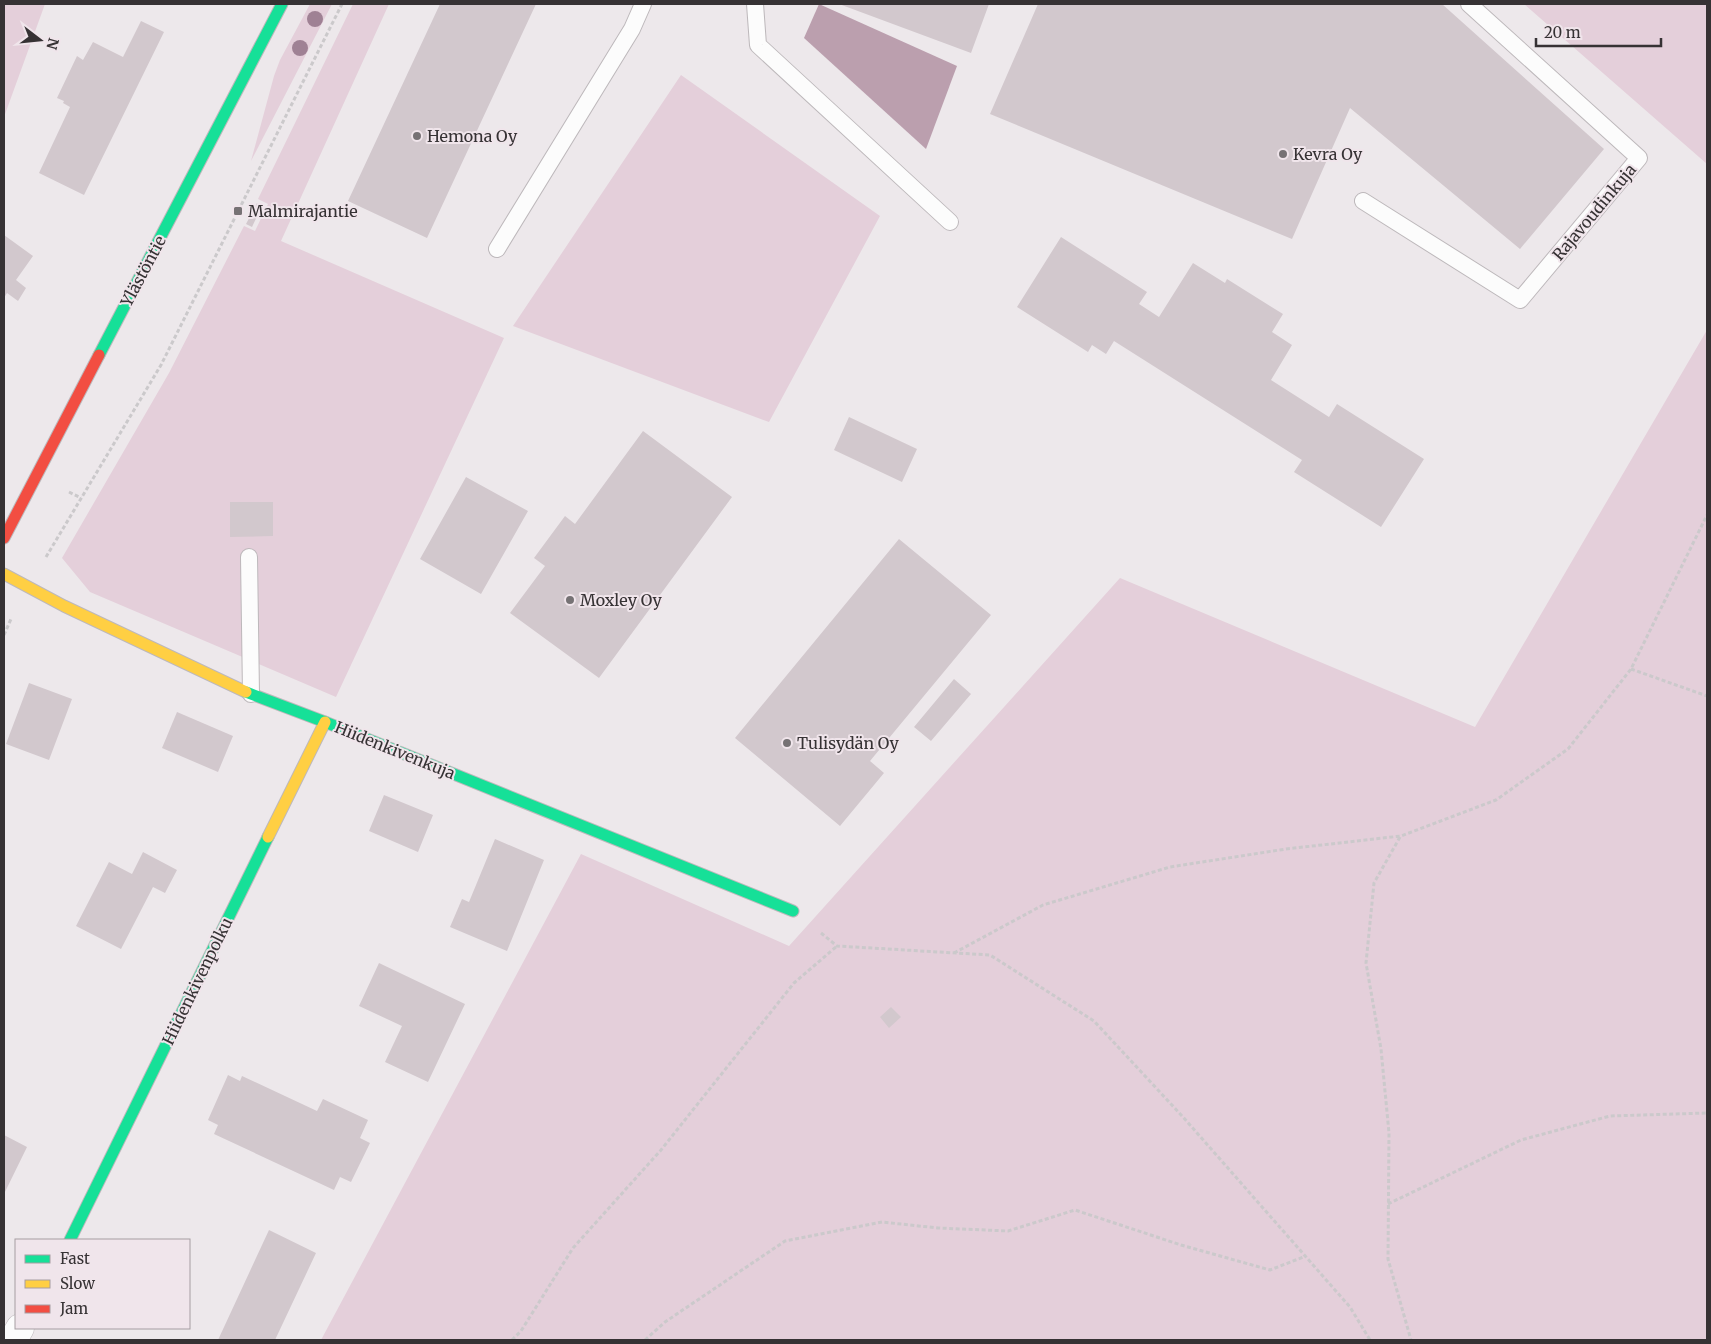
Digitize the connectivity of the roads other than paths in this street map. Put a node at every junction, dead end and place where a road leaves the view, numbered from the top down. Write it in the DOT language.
graph roads {
  1 [pos="282,4"];
  2 [pos="643,4"];
  3 [pos="754,4"];
  4 [pos="1469,4"];
  5 [pos="1363,201"];
  6 [pos="950,222"];
  7 [pos="497,249"];
  8 [pos="4,538"];
  9 [pos="249,557"];
  10 [pos="4,574"];
  11 [pos="251,694"];
  12 [pos="325,722"];
  13 [pos="792,911"];
  14 [pos="70,1239"];
  15 [pos="19,1329"];
  16 [pos="13,1340"];
  1 -- 8 [label="street, Ylästöntie"];
  2 -- 7 [label="lane"];
  3 -- 6 [label="lane"];
  4 -- 5 [label="lane, Rajavoudinkuja"];
  9 -- 11 [label="lane"];
  10 -- 11 [label="street, Hiidenkivenkuja"];
  11 -- 12 [label="street, Hiidenkivenkuja"];
  12 -- 13 [label="street, Hiidenkivenkuja"];
  12 -- 14 [label="street, Hiidenkivenpolku"];
  15 -- 16 [label="street"];
}
